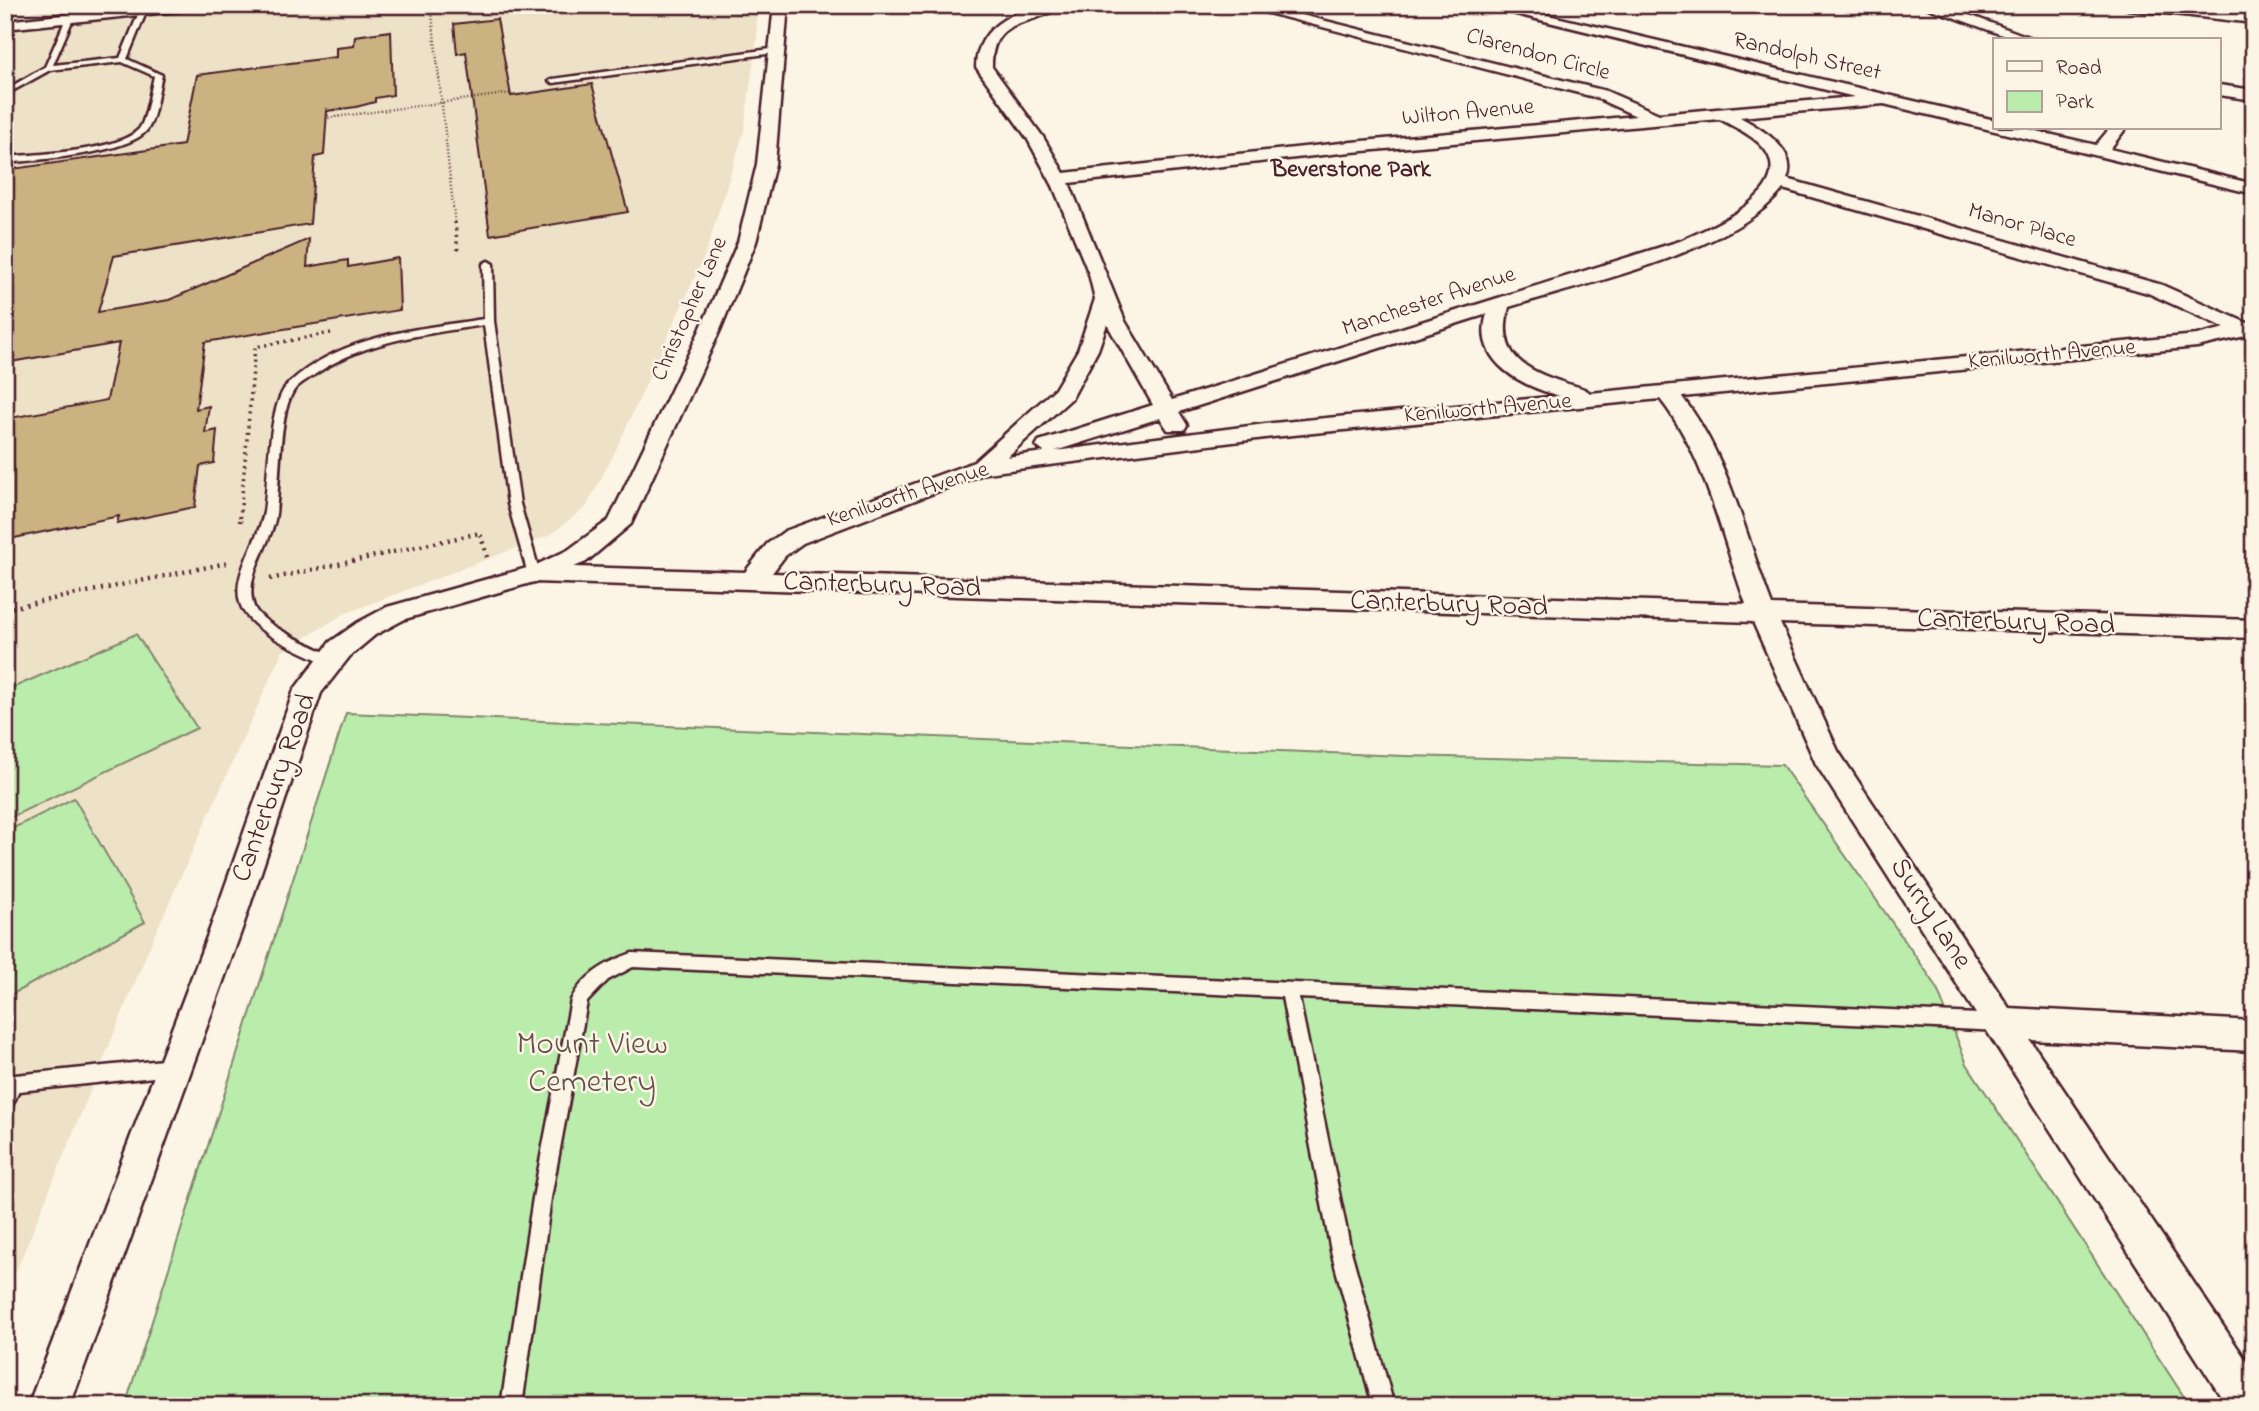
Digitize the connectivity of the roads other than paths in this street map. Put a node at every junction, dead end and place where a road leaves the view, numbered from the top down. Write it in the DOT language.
graph roads {
  1 [pos="197,5"];
  2 [pos="781,5"];
  3 [pos="1055,5"];
  4 [pos="1244,5"];
  5 [pos="1927,5"];
  6 [pos="2128,5"];
  7 [pos="1492,6"];
  8 [pos="145,8"];
  9 [pos="74,9"];
  10 [pos="2254,19"];
  11 [pos="5,25"];
  12 [pos="2024,38"];
  13 [pos="778,50"];
  14 [pos="123,60"];
  15 [pos="48,68"];
  16 [pos="553,82"];
  17 [pos="2220,90"];
  18 [pos="5,93"];
  19 [pos="2254,95"];
  20 [pos="1884,99"];
  21 [pos="1720,112"];
  22 [pos="1653,118"];
  23 [pos="1993,125"];
  24 [pos="2012,130"];
  25 [pos="2116,130"];
  26 [pos="2099,151"];
  27 [pos="5,160"];
  28 [pos="1058,179"];
  29 [pos="1779,182"];
  30 [pos="2254,189"];
  31 [pos="488,264"];
  32 [pos="1105,299"];
  33 [pos="1500,305"];
  34 [pos="489,321"];
  35 [pos="2250,329"];
  36 [pos="1666,392"];
  37 [pos="1605,398"];
  38 [pos="1166,410"];
  39 [pos="1185,439"];
  40 [pos="982,467"];
  41 [pos="534,574"];
  42 [pos="753,580"];
  43 [pos="1764,615"];
  44 [pos="2254,629"];
  45 [pos="330,660"];
  46 [pos="1289,990"];
  47 [pos="2002,1023"];
  48 [pos="2254,1036"];
  49 [pos="174,1067"];
  50 [pos="10,1083"];
  51 [pos="5,1102"];
  52 [pos="49,1406"];
  53 [pos="511,1406"];
  54 [pos="1384,1406"];
  55 [pos="2252,1406"];
  1 -- 8 [label="street"];
  2 -- 13 [label="street, Christopher Lane"];
  3 -- 28 [label="street"];
  4 -- 22 [label="street, Clarendon Circle"];
  5 -- 12 [label="street"];
  6 -- 10 [label="street"];
  7 -- 20 [label="street, Randolph Street"];
  8 -- 9 [label="street"];
  8 -- 14 [label="lane"];
  9 -- 11 [label="street"];
  9 -- 15 [label="lane"];
  13 -- 16 [label="lane"];
  13 -- 41 [label="street, Christopher Lane"];
  14 -- 15 [label="lane"];
  14 -- 27 [label="lane"];
  15 -- 18 [label="lane"];
  17 -- 19 [label="street"];
  20 -- 21 [label="street, Wilton Avenue"];
  20 -- 23 [label="street, Randolph Street"];
  21 -- 22 [label="street, Wilton Avenue"];
  21 -- 29 [label="street"];
  22 -- 28 [label="street, Wilton Avenue"];
  24 -- 26 [label="street"];
  25 -- 26 [label="street"];
  26 -- 30 [label="street"];
  28 -- 32 [label="street"];
  29 -- 33 [label="street, Manchester Avenue"];
  29 -- 35 [label="street, Manor Place"];
  31 -- 34 [label="lane"];
  32 -- 38 [label="street"];
  32 -- 40 [label="street"];
  33 -- 37 [label="street"];
  33 -- 38 [label="street, Manchester Avenue"];
  34 -- 41 [label="lane"];
  34 -- 45 [label="lane"];
  35 -- 36 [label="street, Kenilworth Avenue"];
  36 -- 37 [label="street, Kenilworth Avenue"];
  36 -- 43 [label="street, Surry Lane"];
  37 -- 39 [label="street, Kenilworth Avenue"];
  38 -- 39 [label="street"];
  38 -- 40 [label="street, Manchester Avenue"];
  39 -- 40 [label="street, Kenilworth Avenue"];
  40 -- 42 [label="street, Kenilworth Avenue"];
  41 -- 42 [label="street, Canterbury Road"];
  41 -- 45 [label="street, Canterbury Road"];
  42 -- 43 [label="street, Canterbury Road"];
  43 -- 44 [label="street, Canterbury Road"];
  43 -- 47 [label="street, Surry Lane"];
  45 -- 49 [label="street, Canterbury Road"];
  46 -- 47 [label="lane"];
  46 -- 53 [label="lane"];
  46 -- 54 [label="lane"];
  47 -- 48 [label="street"];
  47 -- 55 [label="street, Surry Lane"];
  49 -- 50 [label="lane"];
  49 -- 52 [label="street, Canterbury Road"];
  50 -- 51 [label="lane"];
}
